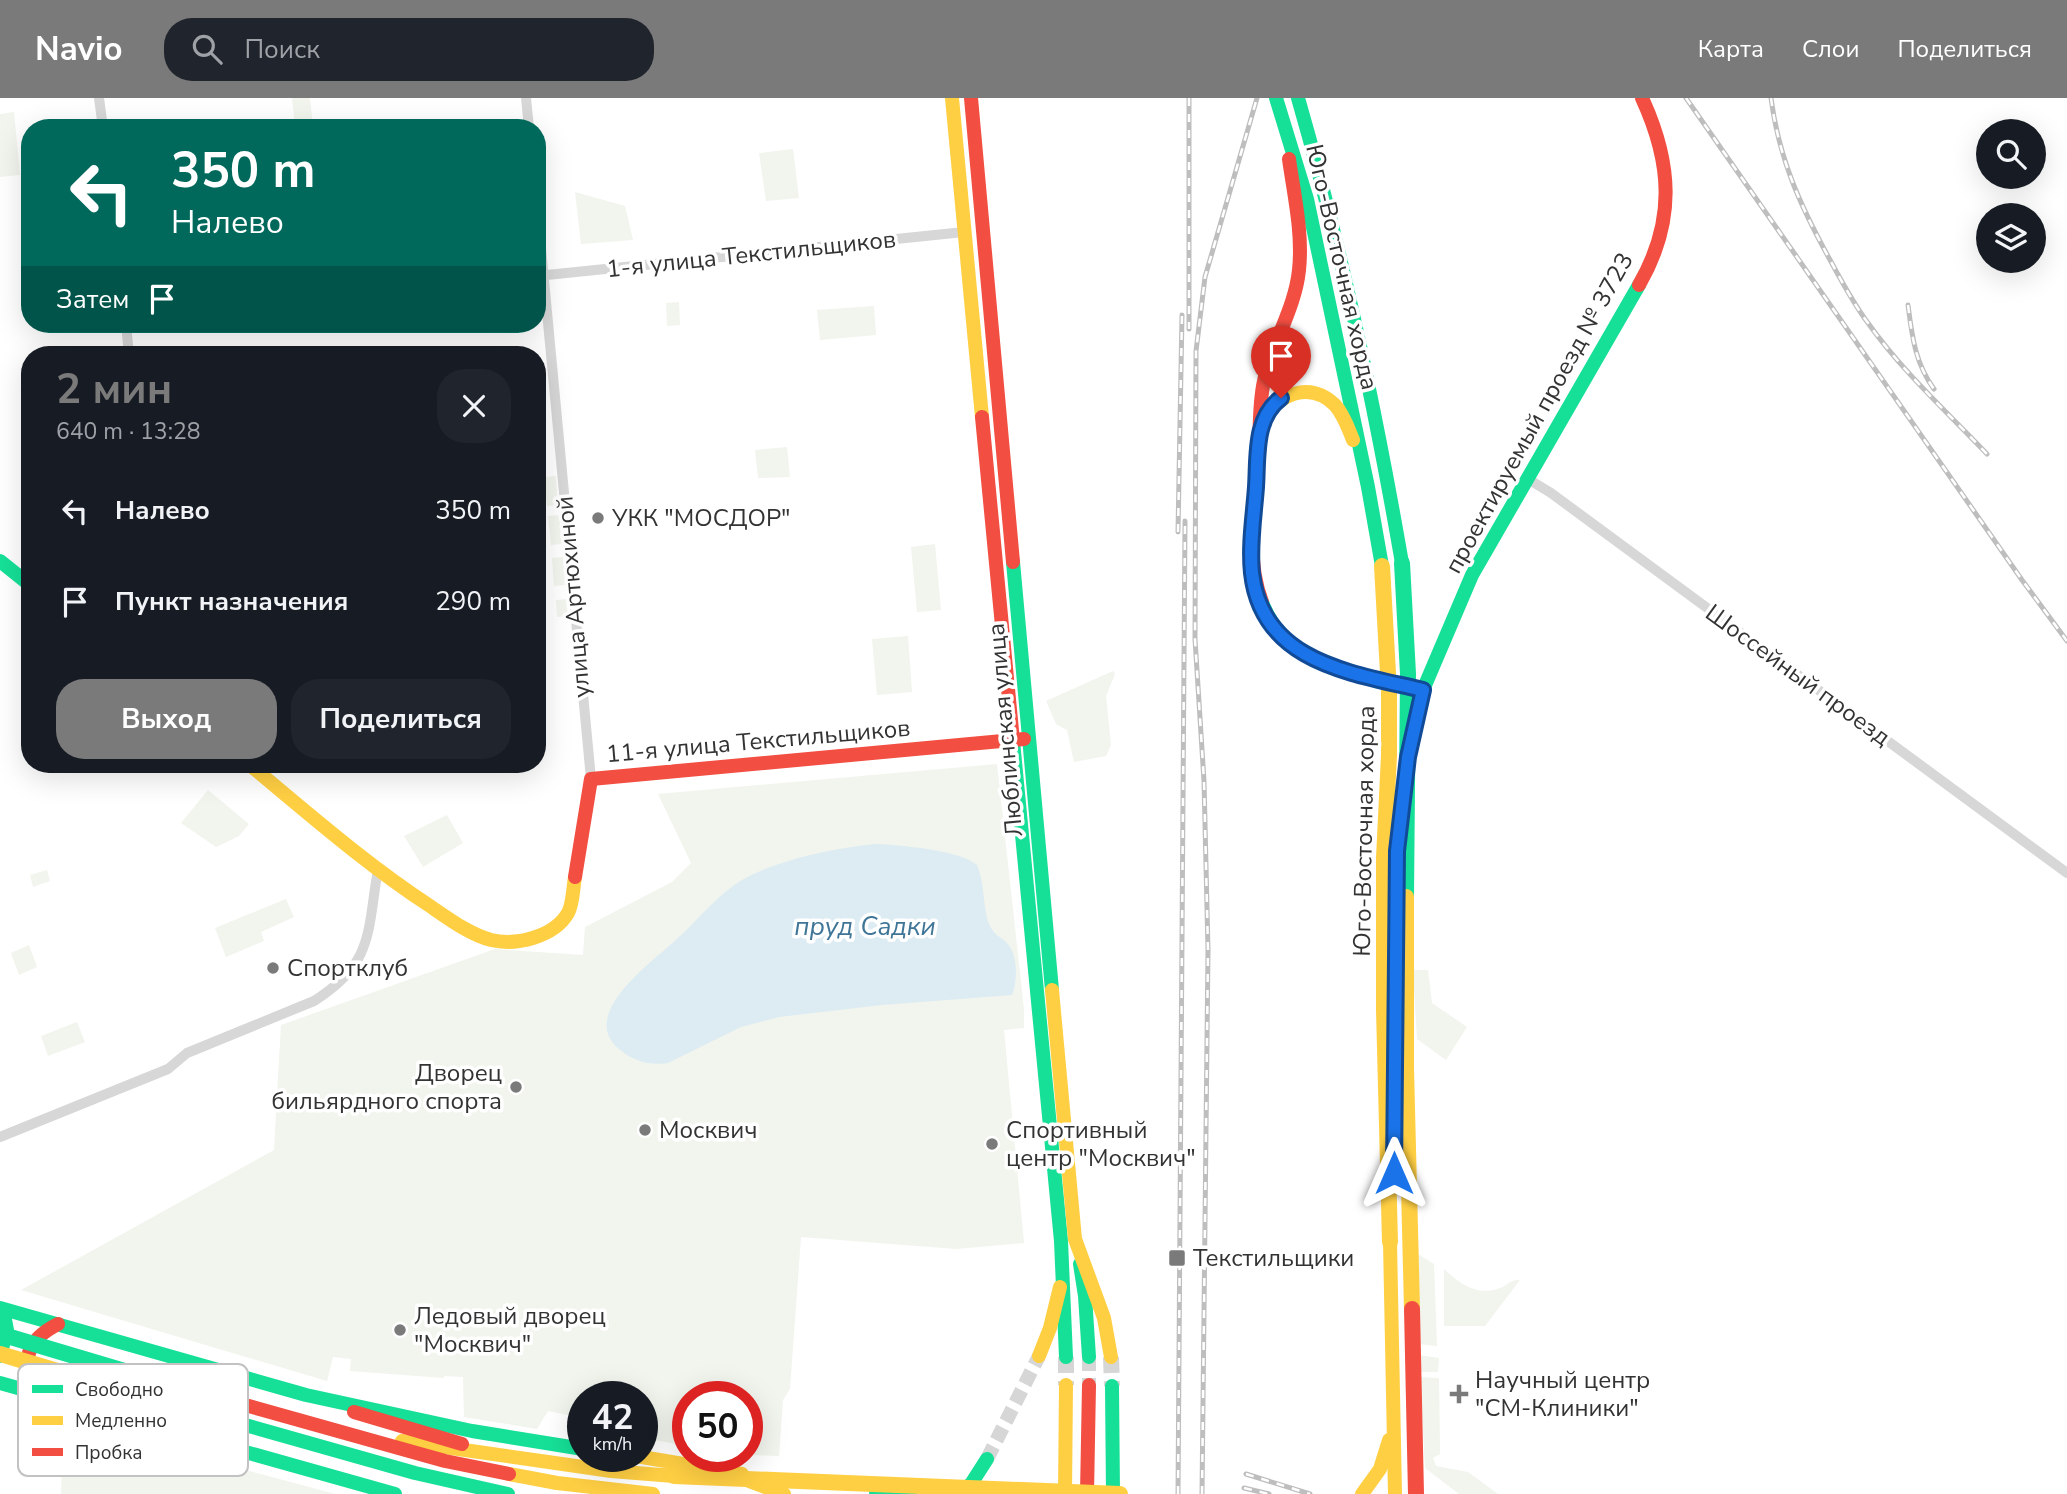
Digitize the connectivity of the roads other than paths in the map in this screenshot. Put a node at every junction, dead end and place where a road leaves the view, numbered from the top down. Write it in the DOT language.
graph roads {
  1 [pos="99,98"];
  2 [pos="526,98"];
  3 [pos="952,98"];
  4 [pos="971,98"];
  5 [pos="1276,98"];
  6 [pos="1298,98"];
  7 [pos="1642,98"];
  8 [pos="102,119"];
  9 [pos="528,119"];
  10 [pos="1282,120"];
  11 [pos="964,232"];
  12 [pos="546,274"];
  13 [pos="546,325"];
  14 [pos="1259,444"];
  15 [pos="1528,479"];
  16 [pos="1368,487"];
  17 [pos="0,561"];
  18 [pos="21,578"];
  19 [pos="1423,690"];
  20 [pos="1021,739"];
  21 [pos="260,773"];
  22 [pos="591,779"];
  23 [pos="378,869"];
  24 [pos="2067,873"];
  25 [pos="0,1137"];
  26 [pos="1077,1248"];
  27 [pos="1063,1273"];
  28 [pos="1,1309"];
  29 [pos="58,1324"];
  30 [pos="0,1334"];
  31 [pos="0,1355"];
  32 [pos="1039,1356"];
  33 [pos="1066,1357"];
  34 [pos="1089,1357"];
  35 [pos="1111,1357"];
  36 [pos="28,1364"];
  37 [pos="31,1364"];
  38 [pos="101,1364"];
  39 [pos="198,1364"];
  40 [pos="248,1378"];
  41 [pos="0,1383"];
  42 [pos="1066,1385"];
  43 [pos="1089,1385"];
  44 [pos="1112,1386"];
  45 [pos="18,1388"];
  46 [pos="306,1395"];
  47 [pos="248,1406"];
  48 [pos="1394,1410"];
  49 [pos="248,1426"];
  50 [pos="345,1434"];
  51 [pos="567,1446"];
  52 [pos="248,1453"];
  53 [pos="500,1453"];
  54 [pos="985,1463"];
  55 [pos="729,1472"];
  56 [pos="730,1472"];
  57 [pos="1397,1489"];
  58 [pos="1113,1491"];
  59 [pos="395,1494"];
  60 [pos="509,1494"];
  61 [pos="653,1494"];
  62 [pos="784,1494"];
  63 [pos="911,1494"];
  64 [pos="955,1494"];
  65 [pos="986,1494"];
  66 [pos="1065,1494"];
  67 [pos="1087,1494"];
  68 [pos="1362,1494"];
  69 [pos="1416,1494"];
  70 [pos="1422,1494"];
  1 -- 8 [label="street"];
  2 -- 9 [label="street"];
  3 -- 11 [label="main road, Люблинская улица"];
  4 -- 20 [label="main road, Люблинская улица"];
  5 -- 10 [label="main road, Юго-Восточная хорда"];
  6 -- 69 [label="main road, Юго-Восточная хорда, bridge"];
  7 -- 15 [label="main road, проектируемый проезд № 3723"];
  10 -- 14 [label="main road"];
  10 -- 16 [label="main road, Юго-Восточная хорда"];
  11 -- 12 [label="street, 1-я улица Текстильщиков"];
  11 -- 20 [label="main road, Люблинская улица"];
  13 -- 22 [label="street, улица Артюхиной"];
  14 -- 16 [label="main road"];
  14 -- 19 [label="main road"];
  15 -- 19 [label="main road, проектируемый проезд № 3723"];
  15 -- 24 [label="street, Шоссейный проезд"];
  16 -- 48 [label="main road, Юго-Восточная хорда, bridge"];
  17 -- 18 [label="main road"];
  19 -- 57 [label="main road, проектируемый проезд № 3723"];
  20 -- 22 [label="main road, 11-я улица Текстильщиков"];
  20 -- 26 [label="main road, Люблинская улица"];
  20 -- 27 [label="main road, Люблинская улица"];
  21 -- 23 [label="main road, 11-я улица Текстильщиков"];
  22 -- 23 [label="main road, 11-я улица Текстильщиков"];
  23 -- 25 [label="street"];
  26 -- 34 [label="main road, Люблинская улица"];
  26 -- 35 [label="main road"];
  27 -- 32 [label="main road"];
  27 -- 33 [label="main road, Люблинская улица"];
  28 -- 29 [label="main road"];
  28 -- 31 [label="main road"];
  29 -- 36 [label="main road"];
  29 -- 39 [label="main road"];
  30 -- 38 [label="main road, bridge"];
  31 -- 37 [label="main road, bridge"];
  40 -- 46 [label="main road"];
  41 -- 45 [label="main road"];
  42 -- 66 [label="main road"];
  43 -- 67 [label="main road"];
  44 -- 58 [label="main road"];
  46 -- 51 [label="main road"];
  46 -- 53 [label="main road"];
  47 -- 50 [label="main road, bridge"];
  48 -- 57 [label="main road, Юго-Восточная хорда"];
  48 -- 68 [label="main road"];
  49 -- 60 [label="main road, bridge"];
  50 -- 53 [label="main road"];
  50 -- 61 [label="main road"];
  52 -- 59 [label="main road"];
  53 -- 58 [label="main road, bridge"];
  54 -- 64 [label="main road"];
  54 -- 65 [label="street"];
  55 -- 62 [label="main road"];
  56 -- 63 [label="main road"];
  57 -- 70 [label="street"];
}
